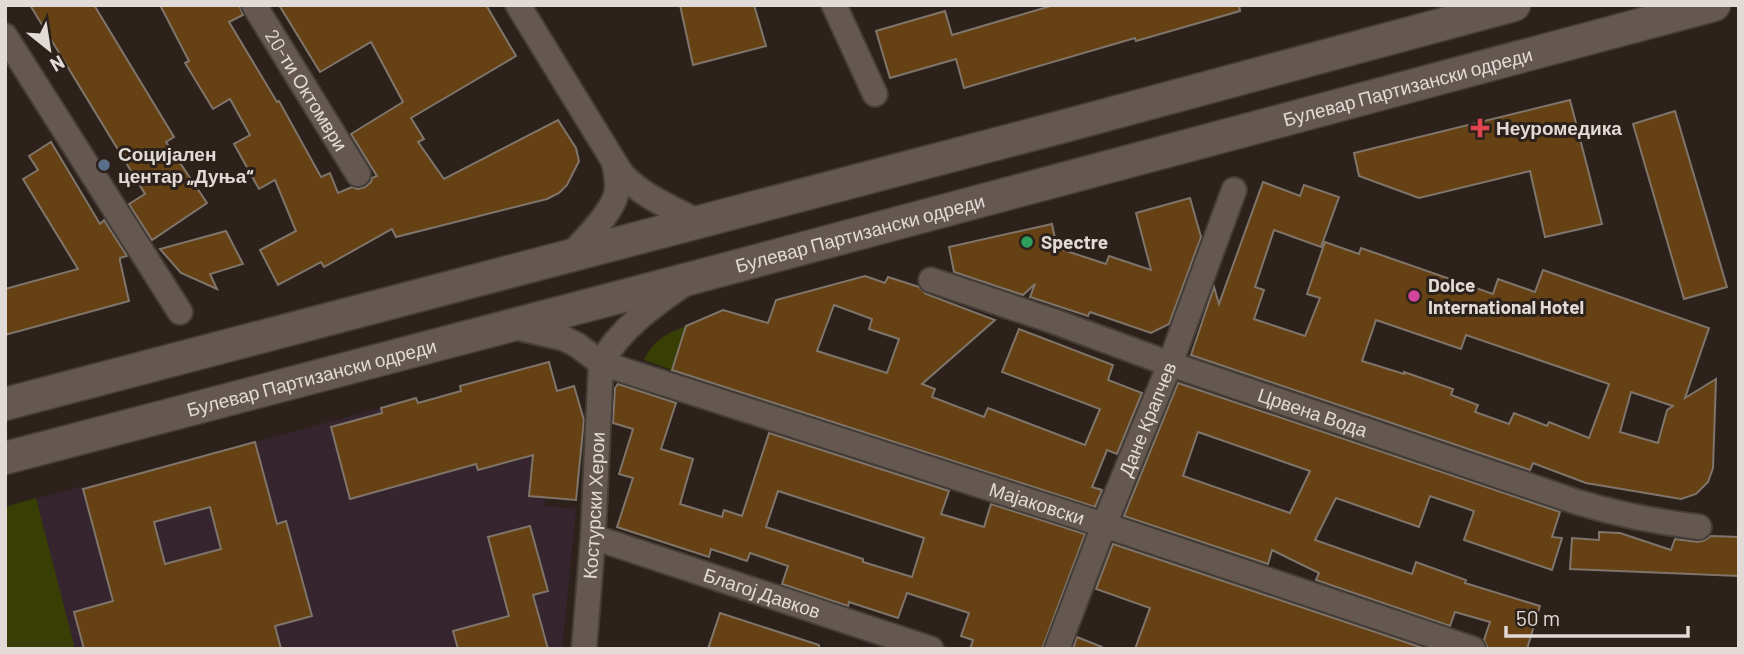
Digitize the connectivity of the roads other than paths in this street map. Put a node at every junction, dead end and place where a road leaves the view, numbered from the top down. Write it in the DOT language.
graph roads {
  1 [pos="254,5"];
  2 [pos="518,5"];
  3 [pos="834,5"];
  4 [pos="1514,5"];
  5 [pos="1713,6"];
  6 [pos="1739,11"];
  7 [pos="5,36"];
  8 [pos="874,94"];
  9 [pos="613,161"];
  10 [pos="358,174"];
  11 [pos="1234,190"];
  12 [pos="699,222"];
  13 [pos="569,256"];
  14 [pos="692,278"];
  15 [pos="931,279"];
  16 [pos="180,312"];
  17 [pos="510,326"];
  18 [pos="601,363"];
  19 [pos="1170,364"];
  20 [pos="5,404"];
  21 [pos="5,458"];
  22 [pos="1104,525"];
  23 [pos="1699,527"];
  24 [pos="593,537"];
  25 [pos="584,649"];
  26 [pos="931,649"];
  27 [pos="1057,649"];
  28 [pos="1473,649"];
  1 -- 10 [label="street, 20-ти Октомври"];
  2 -- 9 [label="street"];
  3 -- 8 [label="street"];
  4 -- 12 [label="street"];
  5 -- 6 [label="street"];
  5 -- 14 [label="street, Булевар Партизански одреди"];
  7 -- 16 [label="street"];
  9 -- 12 [label="street"];
  9 -- 13 [label="street"];
  11 -- 19 [label="street, Дане Крапчев"];
  12 -- 13 [label="street"];
  13 -- 20 [label="street"];
  14 -- 17 [label="street, Булевар Партизански одреди"];
  14 -- 18 [label="street"];
  15 -- 19 [label="street, Црвена Вода"];
  17 -- 18 [label="street"];
  17 -- 21 [label="street, Булевар Партизански одреди"];
  18 -- 22 [label="street, Мајаковски"];
  18 -- 24 [label="street, Костурски Херои"];
  19 -- 22 [label="street, Дане Крапчев"];
  19 -- 23 [label="street, Црвена Вода"];
  22 -- 27 [label="street, Дане Крапчев"];
  22 -- 28 [label="street, Мајаковски"];
  24 -- 25 [label="street, Костурски Херои"];
  24 -- 26 [label="street, Благој Давков"];
}
